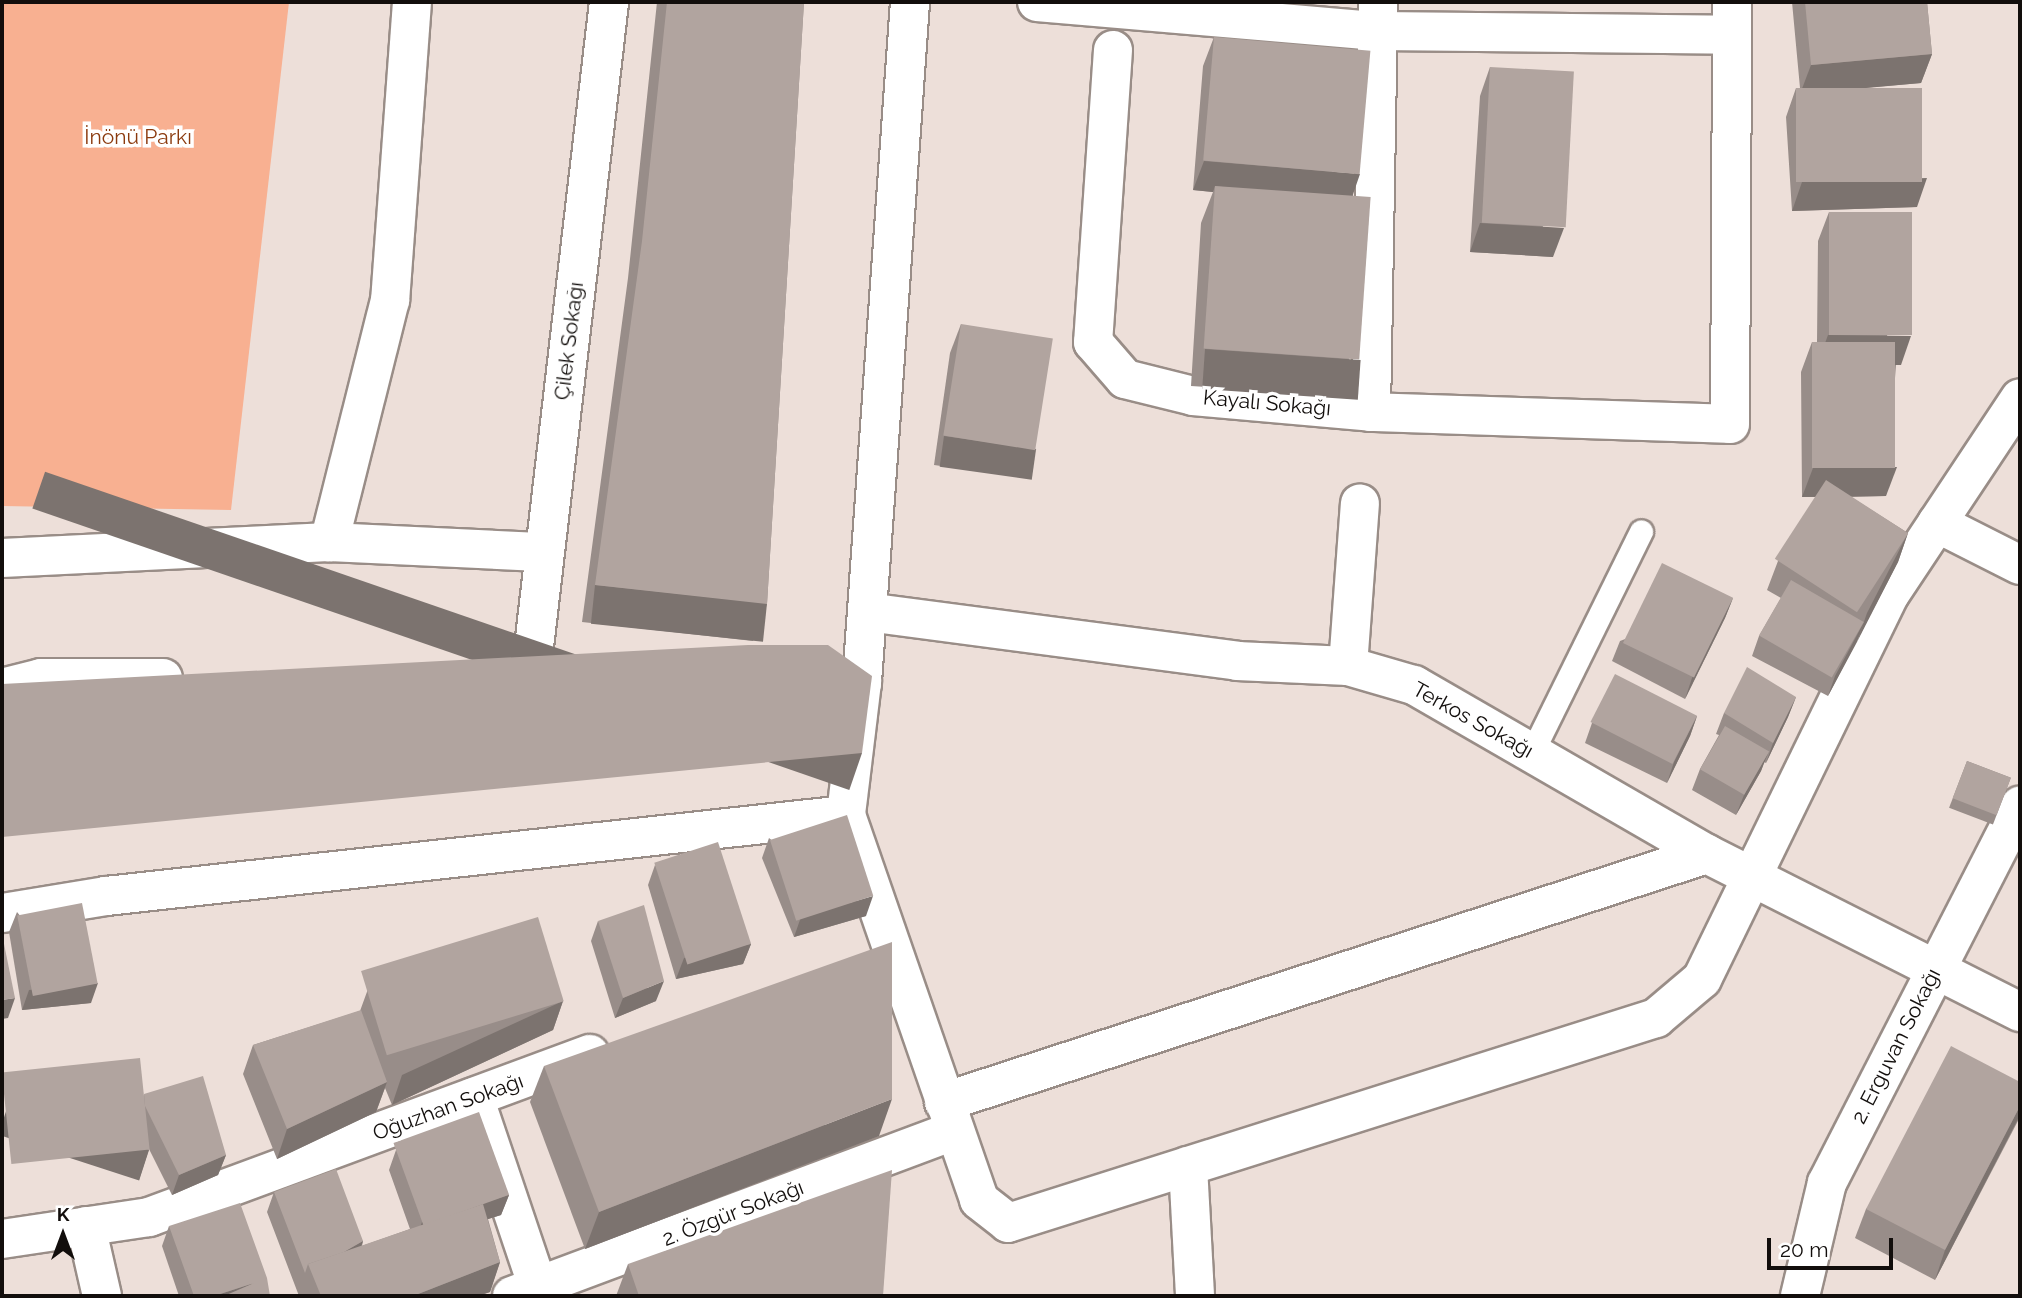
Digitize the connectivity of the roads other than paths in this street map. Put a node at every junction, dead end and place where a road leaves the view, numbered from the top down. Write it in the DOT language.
graph roads {
  1 [pos="412,2"];
  2 [pos="609,2"];
  3 [pos="910,2"];
  4 [pos="1037,2"];
  5 [pos="1377,16"];
  6 [pos="1732,18"];
  7 [pos="1113,50"];
  8 [pos="2020,398"];
  9 [pos="1371,412"];
  10 [pos="1360,503"];
  11 [pos="1937,523"];
  12 [pos="1641,531"];
  13 [pos="329,542"];
  14 [pos="545,552"];
  15 [pos="2,558"];
  16 [pos="2020,565"];
  17 [pos="867,612"];
  18 [pos="1348,666"];
  19 [pos="194,678"];
  20 [pos="492,680"];
  21 [pos="530,681"];
  22 [pos="571,681"];
  23 [pos="2,688"];
  24 [pos="1532,752"];
  25 [pos="2020,806"];
  26 [pos="846,815"];
  27 [pos="1707,854"];
  28 [pos="1753,877"];
  29 [pos="2,913"];
  30 [pos="1934,969"];
  31 [pos="2020,1012"];
  32 [pos="629,1040"];
  33 [pos="474,1097"];
  34 [pos="949,1116"];
  35 [pos="1188,1166"];
  36 [pos="86,1226"];
  37 [pos="2,1239"];
  38 [pos="531,1293"];
  39 [pos="102,1296"];
  40 [pos="1195,1296"];
  41 [pos="1800,1296"];
  1 -- 13 [label="street"];
  2 -- 14 [label="street, Çilek Sokağı"];
  3 -- 17 [label="street"];
  4 -- 5 [label="street"];
  5 -- 6 [label="street"];
  5 -- 9 [label="street"];
  6 -- 9 [label="street, Kayalı Sokağı"];
  7 -- 9 [label="street, Kayalı Sokağı"];
  8 -- 11 [label="street"];
  10 -- 18 [label="street"];
  11 -- 16 [label="street"];
  11 -- 28 [label="street"];
  12 -- 24 [label="lane"];
  13 -- 14 [label="street"];
  13 -- 15 [label="street"];
  14 -- 21 [label="street, Çilek Sokağı"];
  17 -- 18 [label="street, Terkos Sokağı"];
  17 -- 26 [label="street"];
  18 -- 24 [label="street, Terkos Sokağı"];
  19 -- 23 [label="street"];
  20 -- 21 [label="street"];
  21 -- 22 [label="street"];
  24 -- 27 [label="street, Terkos Sokağı"];
  25 -- 30 [label="street, 2. Erguvan Sokağı"];
  26 -- 29 [label="street"];
  26 -- 34 [label="street"];
  27 -- 28 [label="street, Terkos Sokağı"];
  27 -- 34 [label="street, 2. Özgür Sokağı"];
  28 -- 30 [label="street, Terkos Sokağı"];
  28 -- 35 [label="street"];
  30 -- 31 [label="street, Terkos Sokağı"];
  30 -- 41 [label="street, 2. Erguvan Sokağı"];
  32 -- 33 [label="street, Oğuzhan Sokağı"];
  33 -- 36 [label="street, Oğuzhan Sokağı"];
  33 -- 38 [label="street"];
  34 -- 35 [label="street"];
  34 -- 38 [label="street, 2. Özgür Sokağı"];
  35 -- 40 [label="street"];
  36 -- 37 [label="street, Oğuzhan Sokağı"];
  36 -- 39 [label="street"];
}
